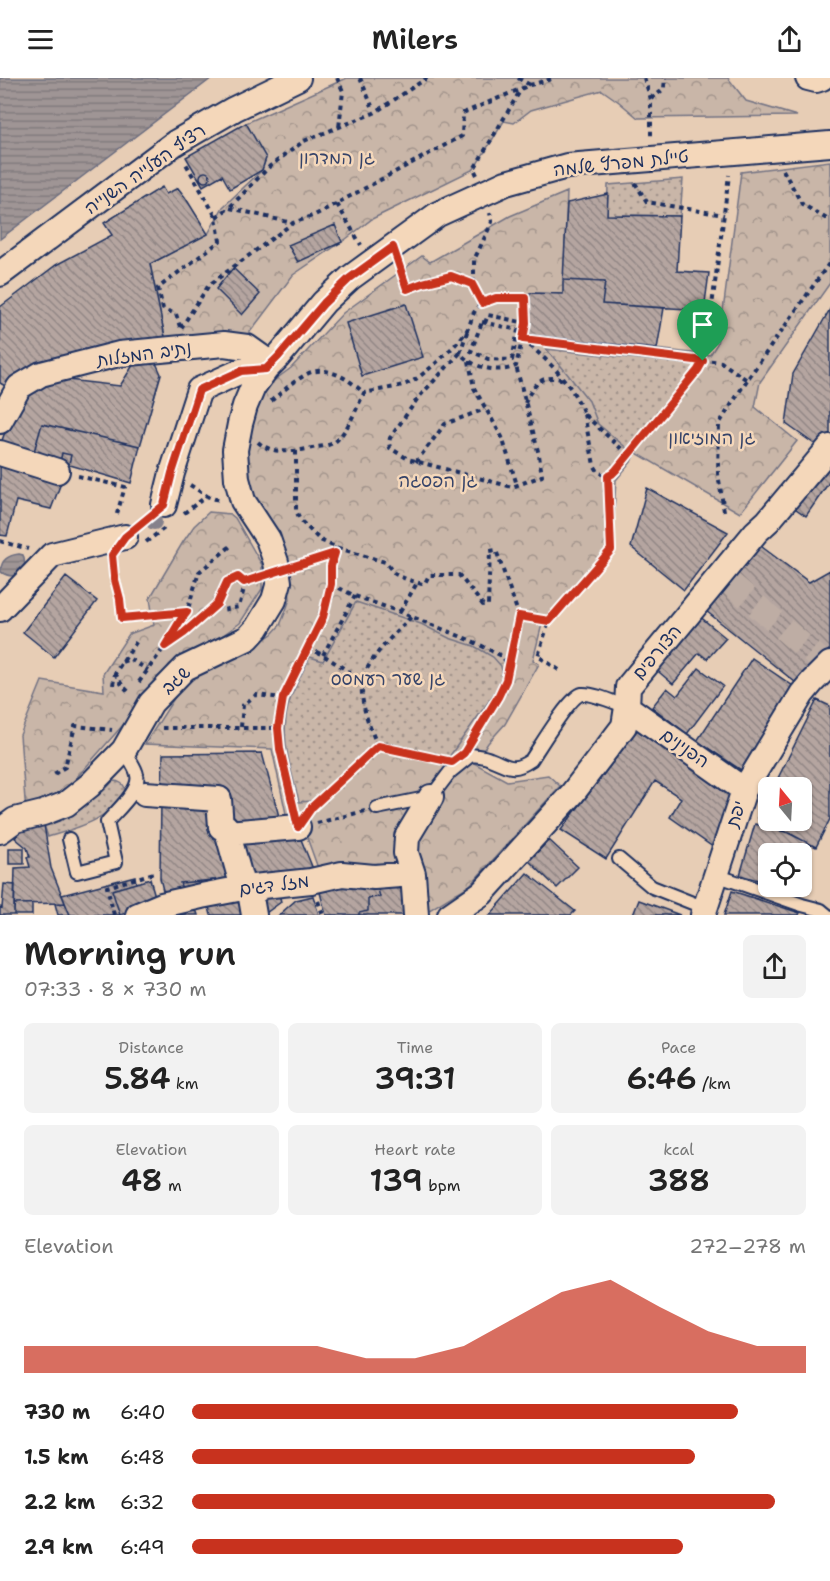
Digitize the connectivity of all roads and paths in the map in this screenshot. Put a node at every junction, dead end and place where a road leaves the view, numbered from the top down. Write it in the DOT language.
graph roads {
  1 [pos="298,78"];
  2 [pos="337,78"];
  3 [pos="360,78"];
  4 [pos="427,78"];
  5 [pos="518,78"];
  6 [pos="555,78"];
  7 [pos="645,78"];
  8 [pos="665,78"];
  9 [pos="808,78"];
  10 [pos="822,78"];
  11 [pos="530,85"];
  12 [pos="521,90"];
  13 [pos="651,99"];
  14 [pos="372,106"];
  15 [pos="650,127"];
  16 [pos="339,128"];
  17 [pos="830,144"];
  18 [pos="783,170"];
  19 [pos="191,172"];
  20 [pos="729,176"];
  21 [pos="635,183"];
  22 [pos="486,192"];
  23 [pos="337,204"];
  24 [pos="229,208"];
  25 [pos="724,215"];
  26 [pos="216,217"];
  27 [pos="830,221"];
  28 [pos="293,224"];
  29 [pos="358,241"];
  30 [pos="393,247"];
  31 [pos="830,262"];
  32 [pos="0,274"];
  33 [pos="472,284"];
  34 [pos="482,303"];
  35 [pos="472,319"];
  36 [pos="484,322"];
  37 [pos="526,323"];
  38 [pos="468,329"];
  39 [pos="181,338"];
  40 [pos="523,339"];
  41 [pos="460,353"];
  42 [pos="469,361"];
  43 [pos="703,361"];
  44 [pos="516,366"];
  45 [pos="268,367"];
  46 [pos="564,380"];
  47 [pos="747,380"];
  48 [pos="364,393"];
  49 [pos="525,404"];
  50 [pos="485,409"];
  51 [pos="584,414"];
  52 [pos="0,421"];
  53 [pos="247,432"];
  54 [pos="830,447"];
  55 [pos="296,451"];
  56 [pos="0,453"];
  57 [pos="628,455"];
  58 [pos="416,462"];
  59 [pos="66,473"];
  60 [pos="608,476"];
  61 [pos="517,485"];
  62 [pos="243,501"];
  63 [pos="164,505"];
  64 [pos="724,511"];
  65 [pos="117,539"];
  66 [pos="0,541"];
  67 [pos="232,545"];
  68 [pos="336,547"];
  69 [pos="38,552"];
  70 [pos="335,553"];
  71 [pos="244,582"];
  72 [pos="417,583"];
  73 [pos="331,584"];
  74 [pos="355,596"];
  75 [pos="217,604"];
  76 [pos="0,609"];
  77 [pos="187,612"];
  78 [pos="400,612"];
  79 [pos="519,616"];
  80 [pos="411,617"];
  81 [pos="549,621"];
  82 [pos="137,641"];
  83 [pos="165,646"];
  84 [pos="308,648"];
  85 [pos="323,655"];
  86 [pos="122,662"];
  87 [pos="830,664"];
  88 [pos="509,665"];
  89 [pos="148,670"];
  90 [pos="559,670"];
  91 [pos="115,673"];
  92 [pos="830,676"];
  93 [pos="362,680"];
  94 [pos="113,685"];
  95 [pos="130,693"];
  96 [pos="283,698"];
  97 [pos="128,701"];
  98 [pos="627,707"];
  99 [pos="119,723"];
  100 [pos="241,727"];
  101 [pos="160,728"];
  102 [pos="278,728"];
  103 [pos="469,745"];
  104 [pos="378,746"];
  105 [pos="124,750"];
  106 [pos="452,762"];
  107 [pos="54,774"];
  108 [pos="744,790"];
  109 [pos="145,794"];
  110 [pos="431,797"];
  111 [pos="377,808"];
  112 [pos="298,827"];
  113 [pos="0,831"];
  114 [pos="227,833"];
  115 [pos="69,839"];
  116 [pos="619,859"];
  117 [pos="154,873"];
  118 [pos="412,874"];
  119 [pos="721,877"];
  120 [pos="250,889"];
  121 [pos="707,913"];
  122 [pos="114,915"];
  123 [pos="138,915"];
  124 [pos="254,915"];
  125 [pos="416,915"];
  126 [pos="451,915"];
  127 [pos="827,915"];
  1 -- 32 [label="street, רציף העלייה השנייה"];
  2 -- 16 [label="path"];
  3 -- 14 [label="path"];
  4 -- 16 [label="path"];
  5 -- 11 [label="path"];
  6 -- 11 [label="path"];
  7 -- 13 [label="path"];
  8 -- 13 [label="path"];
  9 -- 10 [label="street"];
  11 -- 12 [label="path"];
  12 -- 22 [label="path"];
  12 -- 23 [label="path"];
  13 -- 15 [label="path"];
  16 -- 24 [label="path"];
  17 -- 22 [label="street, טיילת מפרץ שלמה"];
  18 -- 27 [label="path"];
  19 -- 26 [label="path"];
  20 -- 25 [label="path"];
  21 -- 25 [label="path"];
  22 -- 30 [label="street, טיילת מפרץ שלמה"];
  22 -- 33 [label="path"];
  23 -- 28 [label="path"];
  23 -- 29 [label="path"];
  24 -- 26 [label="path"];
  24 -- 28 [label="path"];
  25 -- 43 [label="path"];
  26 -- 39 [label="path"];
  28 -- 39 [label="path"];
  30 -- 33 [label="path"];
  30 -- 45 [label="street, טיילת מפרץ שלמה"];
  31 -- 47 [label="path"];
  33 -- 34 [label="path"];
  34 -- 35 [label="path"];
  34 -- 37 [label="path"];
  35 -- 36 [label="path"];
  35 -- 38 [label="path"];
  36 -- 36 [label="path"];
  36 -- 37 [label="path"];
  37 -- 40 [label="path"];
  38 -- 41 [label="path"];
  38 -- 48 [label="path"];
  39 -- 45 [label="street, נתיב המזלות"];
  39 -- 52 [label="street, נתיב המזלות"];
  40 -- 43 [label="path"];
  40 -- 44 [label="path"];
  40 -- 46 [label="path"];
  41 -- 42 [label="path"];
  41 -- 58 [label="path"];
  42 -- 44 [label="path"];
  42 -- 50 [label="path"];
  43 -- 47 [label="path"];
  43 -- 57 [label="path"];
  44 -- 49 [label="path"];
  45 -- 53 [label="street, טיילת מפרץ שלמה"];
  45 -- 63 [label="street"];
  46 -- 49 [label="path"];
  46 -- 51 [label="path"];
  47 -- 64 [label="path"];
  48 -- 53 [label="path"];
  48 -- 55 [label="path"];
  49 -- 61 [label="path"];
  50 -- 58 [label="path"];
  50 -- 61 [label="path"];
  51 -- 57 [label="path"];
  51 -- 60 [label="path"];
  53 -- 55 [label="path"];
  53 -- 62 [label="street, טיילת מפרץ שלמה"];
  54 -- 98 [label="street, הצורפים"];
  55 -- 68 [label="path"];
  56 -- 59 [label="street"];
  57 -- 60 [label="path"];
  58 -- 61 [label="path"];
  59 -- 65 [label="path"];
  60 -- 81 [label="path"];
  62 -- 105 [label="street, שגב"];
  65 -- 76 [label="street"];
  65 -- 77 [label="path"];
  66 -- 69 [label="path"];
  67 -- 77 [label="path"];
  68 -- 70 [label="path"];
  68 -- 72 [label="path"];
  70 -- 71 [label="path, bridge"];
  70 -- 73 [label="path"];
  71 -- 75 [label="path"];
  71 -- 75 [label="path"];
  72 -- 78 [label="path"];
  72 -- 79 [label="path"];
  73 -- 74 [label="path"];
  73 -- 84 [label="path"];
  74 -- 78 [label="path"];
  74 -- 85 [label="path"];
  75 -- 83 [label="path"];
  77 -- 83 [label="path"];
  78 -- 80 [label="path"];
  79 -- 81 [label="path"];
  79 -- 88 [label="path"];
  80 -- 88 [label="path"];
  80 -- 93 [label="path"];
  81 -- 90 [label="path"];
  82 -- 86 [label="path"];
  83 -- 89 [label="path"];
  84 -- 85 [label="path"];
  84 -- 96 [label="path"];
  85 -- 93 [label="path"];
  86 -- 89 [label="path"];
  86 -- 91 [label="path"];
  87 -- 108 [label="street, יפת"];
  88 -- 103 [label="path"];
  89 -- 95 [label="path"];
  91 -- 94 [label="path"];
  91 -- 95 [label="path"];
  92 -- 119 [label="lane, יפת"];
  93 -- 104 [label="path"];
  95 -- 97 [label="path"];
  96 -- 100 [label="path"];
  96 -- 102 [label="path"];
  98 -- 108 [label="street, הפנינים"];
  98 -- 110 [label="lane"];
  98 -- 126 [label="street, הצורפים"];
  99 -- 107 [label="path"];
  100 -- 101 [label="path"];
  100 -- 102 [label="path"];
  102 -- 112 [label="path"];
  104 -- 106 [label="path"];
  104 -- 112 [label="path"];
  105 -- 113 [label="street, שגב"];
  105 -- 115 [label="lane"];
  108 -- 119 [label="street, יפת"];
  109 -- 114 [label="street"];
  110 -- 111 [label="lane"];
  110 -- 118 [label="street"];
  111 -- 112 [label="path"];
  112 -- 114 [label="street"];
  114 -- 120 [label="street"];
  116 -- 121 [label="lane"];
  117 -- 122 [label="path"];
  118 -- 120 [label="street, מזל דגים"];
  118 -- 125 [label="street"];
  119 -- 121 [label="street, יפת"];
  119 -- 127 [label="lane"];
  120 -- 123 [label="street, מזל דגים"];
  120 -- 124 [label="street"];
}
